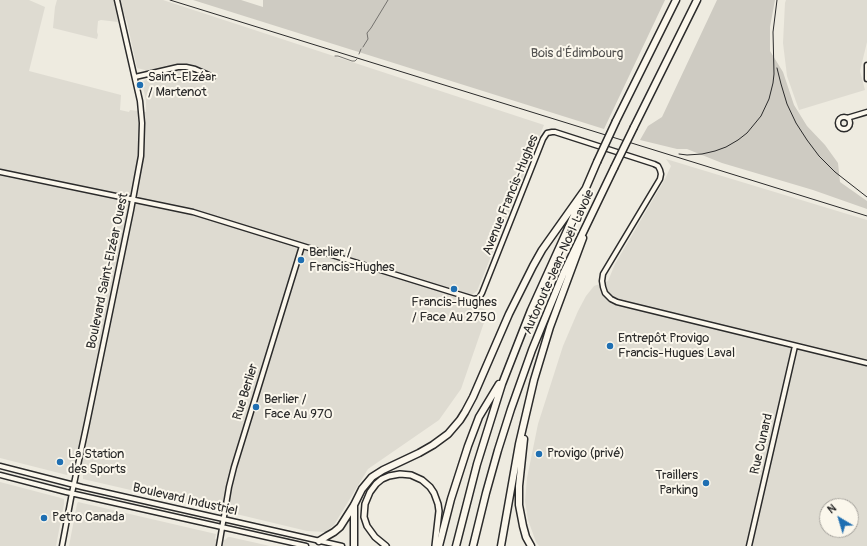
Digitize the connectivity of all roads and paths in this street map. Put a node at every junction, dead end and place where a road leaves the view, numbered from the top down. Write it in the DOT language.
graph roads {
  1 [pos="117,0"];
  2 [pos="676,0"];
  3 [pos="697,0"];
  4 [pos="867,65"];
  5 [pos="135,77"];
  6 [pos="213,78"];
  7 [pos="867,79"];
  8 [pos="867,112"];
  9 [pos="847,118"];
  10 [pos="0,172"];
  11 [pos="586,188"];
  12 [pos="133,200"];
  13 [pos="595,207"];
  14 [pos="302,246"];
  15 [pos="795,346"];
  16 [pos="867,363"];
  17 [pos="507,372"];
  18 [pos="526,411"];
  19 [pos="0,466"];
  20 [pos="0,475"];
  21 [pos="74,485"];
  22 [pos="72,493"];
  23 [pos="354,505"];
  24 [pos="224,519"];
  25 [pos="222,527"];
  26 [pos="319,541"];
  27 [pos="62,546"];
  28 [pos="219,546"];
  29 [pos="306,546"];
  30 [pos="342,546"];
  31 [pos="354,546"];
  32 [pos="386,546"];
  33 [pos="435,546"];
  34 [pos="439,546"];
  35 [pos="456,546"];
  36 [pos="473,546"];
  37 [pos="501,546"];
  38 [pos="531,546"];
  39 [pos="749,546"];
  1 -- 5 [label="street, Boulevard Saint-Elzéar Ouest"];
  2 -- 11 [label="highway, Autoroute Jean-Noël-Lavoie, bridge"];
  3 -- 13 [label="highway, Autoroute Jean-Noël-Lavoie, bridge"];
  4 -- 7 [label="street"];
  5 -- 6 [label="street"];
  5 -- 12 [label="street, Boulevard Saint-Elzéar Ouest"];
  8 -- 9 [label="street"];
  10 -- 12 [label="street, Avenue Francis-Hughes"];
  11 -- 17 [label="highway, Autoroute Jean-Noël-Lavoie"];
  11 -- 23 [label="highway"];
  12 -- 14 [label="street, Avenue Francis-Hughes"];
  12 -- 21 [label="street, Boulevard Saint-Elzéar Ouest"];
  13 -- 18 [label="highway"];
  13 -- 36 [label="highway, Autoroute Jean-Noël-Lavoie"];
  14 -- 15 [label="street, Avenue Francis-Hughes"];
  14 -- 24 [label="street, Rue Berlier"];
  15 -- 16 [label="street, Avenue Francis-Hughes"];
  15 -- 39 [label="street, Rue Cunard"];
  17 -- 34 [label="highway"];
  17 -- 35 [label="highway, Autoroute Jean-Noël-Lavoie"];
  18 -- 37 [label="highway"];
  18 -- 38 [label="highway"];
  19 -- 21 [label="street, Boulevard Industriel"];
  20 -- 22 [label="street, Boulevard Industriel"];
  21 -- 22 [label="street, Boulevard Saint-Elzéar Ouest"];
  21 -- 24 [label="street, Boulevard Industriel"];
  22 -- 25 [label="street, Boulevard Industriel"];
  22 -- 27 [label="street, Boulevard Saint-Elzéar Ouest"];
  23 -- 26 [label="highway"];
  23 -- 31 [label="highway"];
  24 -- 25 [label="street, Rue Berlier"];
  24 -- 26 [label="street, Boulevard Industriel"];
  25 -- 28 [label="street, Rue Berlier"];
  25 -- 29 [label="street, Boulevard Industriel"];
  26 -- 30 [label="street, Boulevard Industriel"];
  32 -- 33 [label="main road"];
}
